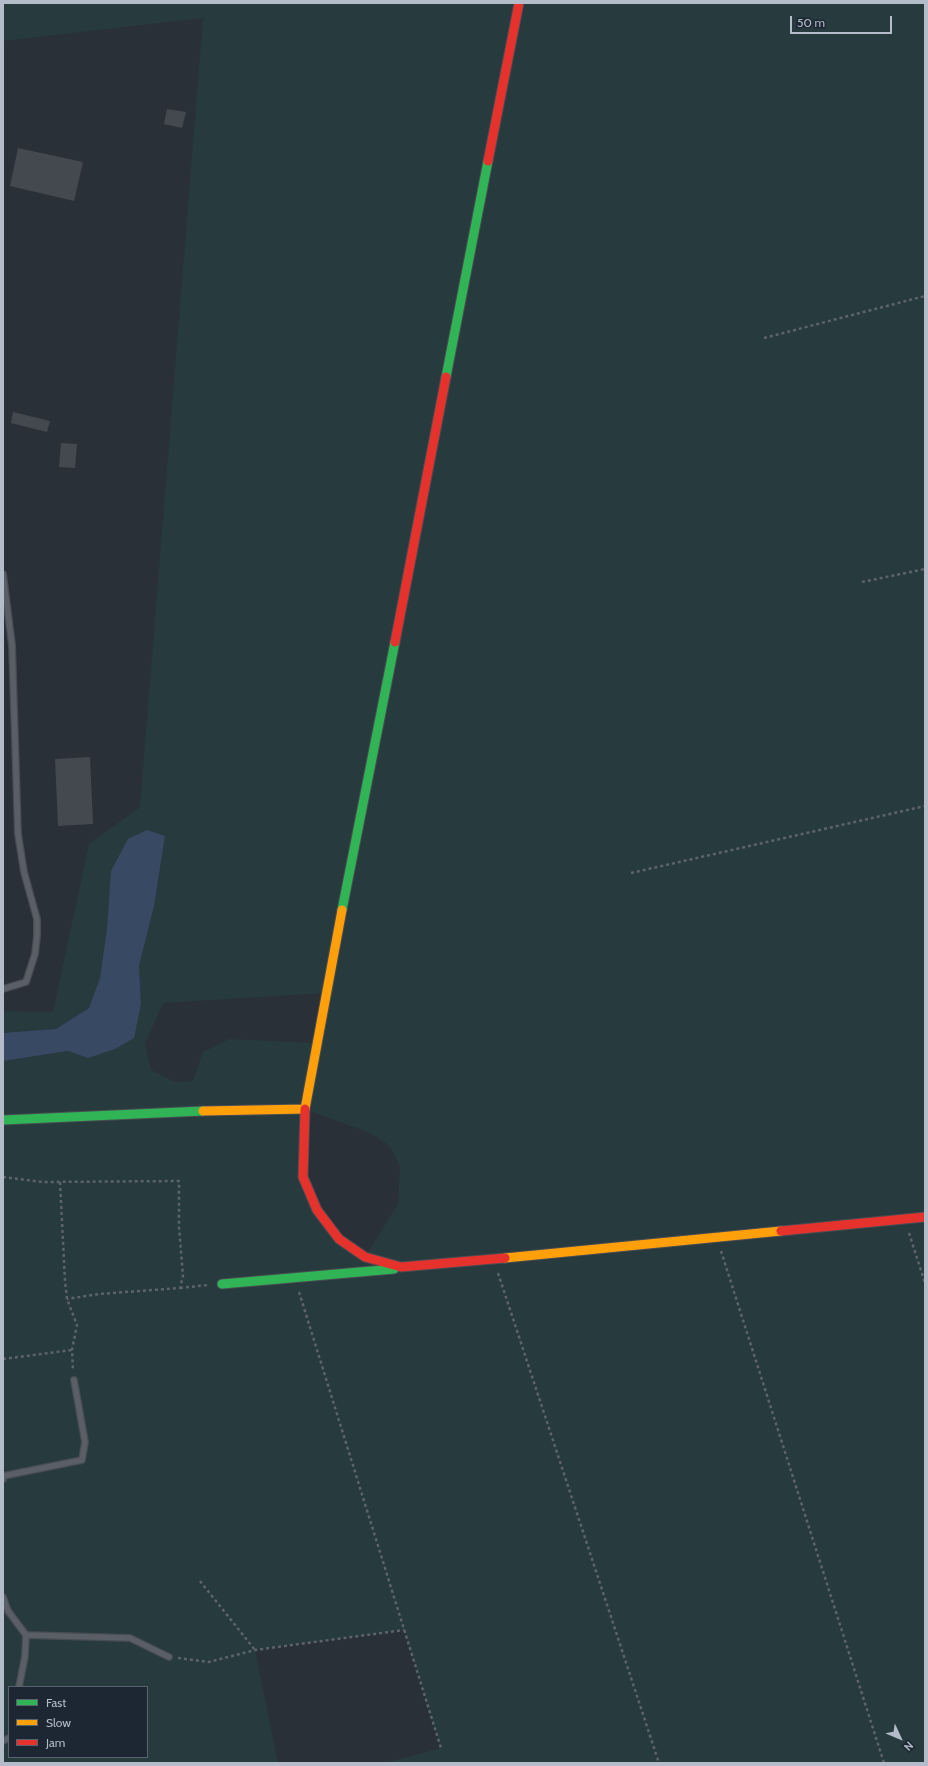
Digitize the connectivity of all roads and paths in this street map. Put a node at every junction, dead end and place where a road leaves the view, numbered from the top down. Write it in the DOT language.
graph roads {
  1 [pos="519,3"];
  2 [pos="925,296"];
  3 [pos="764,338"];
  4 [pos="925,569"];
  5 [pos="3,574"];
  6 [pos="862,582"];
  7 [pos="925,806"];
  8 [pos="632,873"];
  9 [pos="3,989"];
  10 [pos="305,1109"];
  11 [pos="3,1120"];
  12 [pos="3,1177"];
  13 [pos="60,1182"];
  14 [pos="925,1217"];
  15 [pos="904,1219"];
  16 [pos="717,1237"];
  17 [pos="494,1259"];
  18 [pos="412,1267"];
  19 [pos="295,1278"];
  20 [pos="925,1283"];
  21 [pos="222,1284"];
  22 [pos="180,1288"];
  23 [pos="67,1299"];
  24 [pos="72,1350"];
  25 [pos="3,1359"];
  26 [pos="74,1380"];
  27 [pos="3,1479"];
  28 [pos="200,1581"];
  29 [pos="3,1597"];
  30 [pos="404,1630"];
  31 [pos="26,1635"];
  32 [pos="255,1650"];
  33 [pos="169,1657"];
  34 [pos="19,1686"];
  35 [pos="441,1748"];
  36 [pos="659,1763"];
  37 [pos="884,1763"];
  1 -- 10 [label="street"];
  2 -- 3 [label="path"];
  4 -- 6 [label="path"];
  5 -- 9 [label="lane"];
  7 -- 8 [label="path"];
  10 -- 11 [label="street"];
  10 -- 18 [label="street"];
  12 -- 13 [label="path"];
  13 -- 22 [label="path"];
  13 -- 23 [label="path"];
  14 -- 15 [label="street"];
  15 -- 16 [label="street"];
  15 -- 20 [label="path"];
  16 -- 17 [label="street"];
  16 -- 37 [label="path"];
  17 -- 18 [label="street"];
  17 -- 36 [label="path"];
  18 -- 19 [label="street"];
  19 -- 21 [label="street"];
  19 -- 30 [label="path"];
  21 -- 22 [label="path"];
  22 -- 23 [label="path"];
  23 -- 24 [label="path"];
  24 -- 25 [label="path"];
  24 -- 26 [label="path"];
  26 -- 27 [label="lane"];
  28 -- 32 [label="path"];
  29 -- 31 [label="lane"];
  30 -- 32 [label="path"];
  30 -- 35 [label="path"];
  31 -- 33 [label="lane"];
  31 -- 34 [label="lane"];
  32 -- 33 [label="path"];
}
